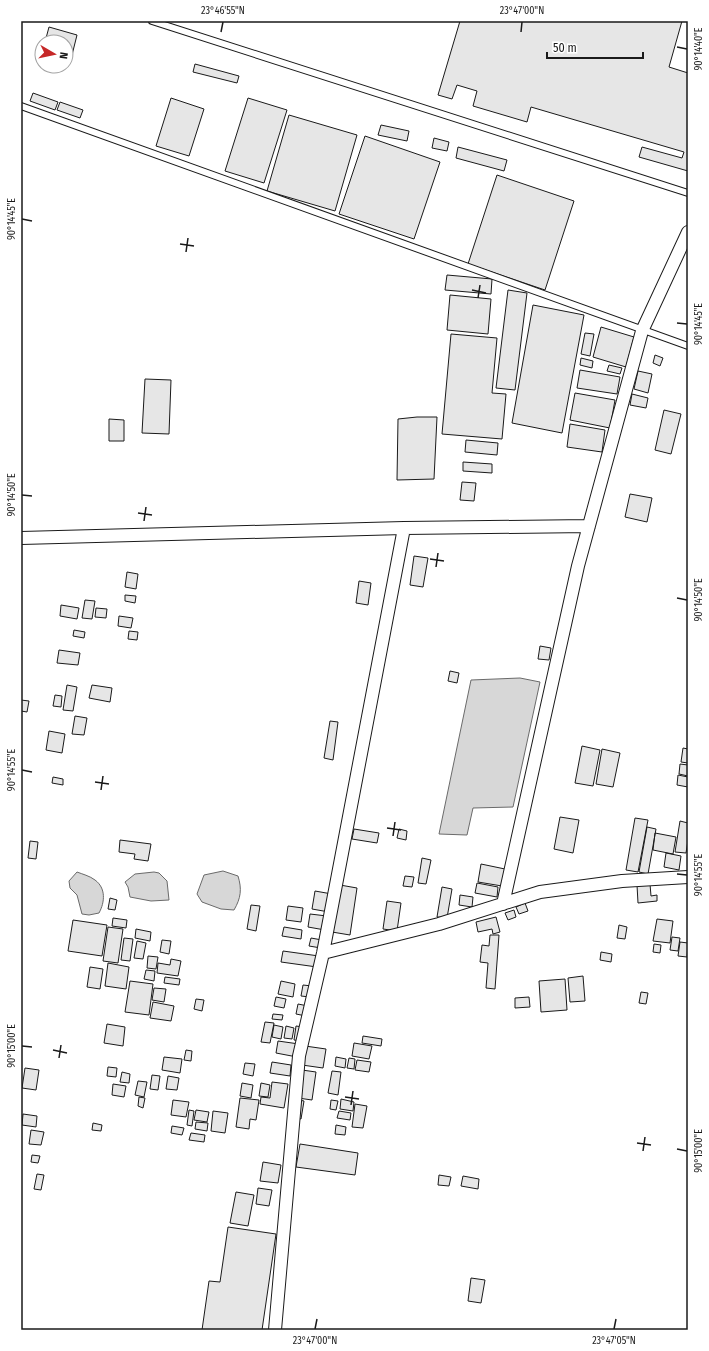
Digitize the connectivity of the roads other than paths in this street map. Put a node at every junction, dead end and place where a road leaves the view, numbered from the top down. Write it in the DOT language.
graph roads {
  1 [pos="152,21"];
  2 [pos="21,106"];
  3 [pos="688,193"];
  4 [pos="688,232"];
  5 [pos="642,330"];
  6 [pos="688,346"];
  7 [pos="589,526"];
  8 [pos="404,528"];
  9 [pos="21,538"];
  10 [pos="688,877"];
  11 [pos="503,904"];
  12 [pos="323,953"];
  13 [pos="275,1330"];
  1 -- 3 [label="lane"];
  2 -- 5 [label="lane"];
  4 -- 5 [label="street"];
  5 -- 6 [label="lane"];
  5 -- 7 [label="street"];
  7 -- 8 [label="street"];
  7 -- 11 [label="street"];
  8 -- 9 [label="street"];
  8 -- 12 [label="street"];
  10 -- 11 [label="street"];
  11 -- 12 [label="street"];
  12 -- 13 [label="street"];
}
